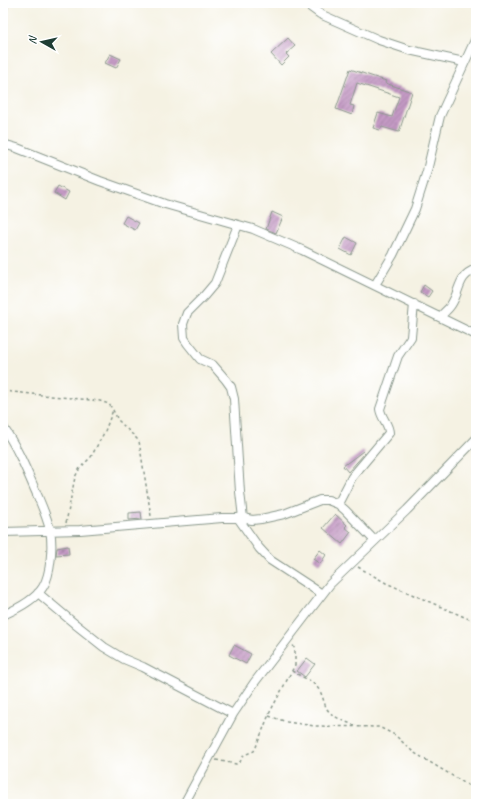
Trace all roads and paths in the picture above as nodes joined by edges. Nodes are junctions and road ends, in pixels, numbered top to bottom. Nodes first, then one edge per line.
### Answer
1 (11, 3) edge
2 (305, 3) edge
3 (3, 15) edge
4 (476, 38) edge
5 (473, 50) edge
6 (464, 62) junction
7 (3, 144) edge
8 (238, 225) junction
9 (476, 269) edge
10 (375, 285) junction
11 (414, 304) junction
12 (440, 317) junction
13 (476, 335) edge
14 (3, 391) edge
15 (113, 410) junction
16 (3, 427) edge
17 (476, 439) edge
18 (338, 504) junction
19 (240, 518) junction
20 (153, 524) junction
21 (50, 530) junction
22 (64, 530) junction
23 (3, 532) edge
24 (374, 540) junction
25 (351, 564) junction
26 (38, 593) junction
27 (322, 594) junction
28 (3, 614) edge
29 (476, 622) edge
30 (290, 635) junction
31 (292, 671) junction
32 (233, 714) junction
33 (269, 716) junction
34 (358, 727) junction
35 (208, 758) junction
36 (476, 790) edge
37 (184, 804) edge

1 - 3 path
2 - 6 street
4 - 5 street
5 - 6 street
6 - 10 street
7 - 8 street
8 - 10 street
8 - 19 street
9 - 12 street
10 - 11 street
11 - 12 street
11 - 18 street
12 - 13 street
14 - 15 path
15 - 20 path
15 - 22 path
16 - 21 street
17 - 24 street
18 - 19 street
18 - 24 street
19 - 20 street
19 - 27 street
20 - 22 street
21 - 22 street
21 - 23 street
21 - 26 street
24 - 25 street
25 - 27 street
25 - 29 path
26 - 28 street
26 - 32 street
27 - 30 street
30 - 31 path
30 - 32 street
31 - 33 path
31 - 34 path
32 - 35 street
33 - 34 path
33 - 35 path
34 - 36 path
35 - 37 street

